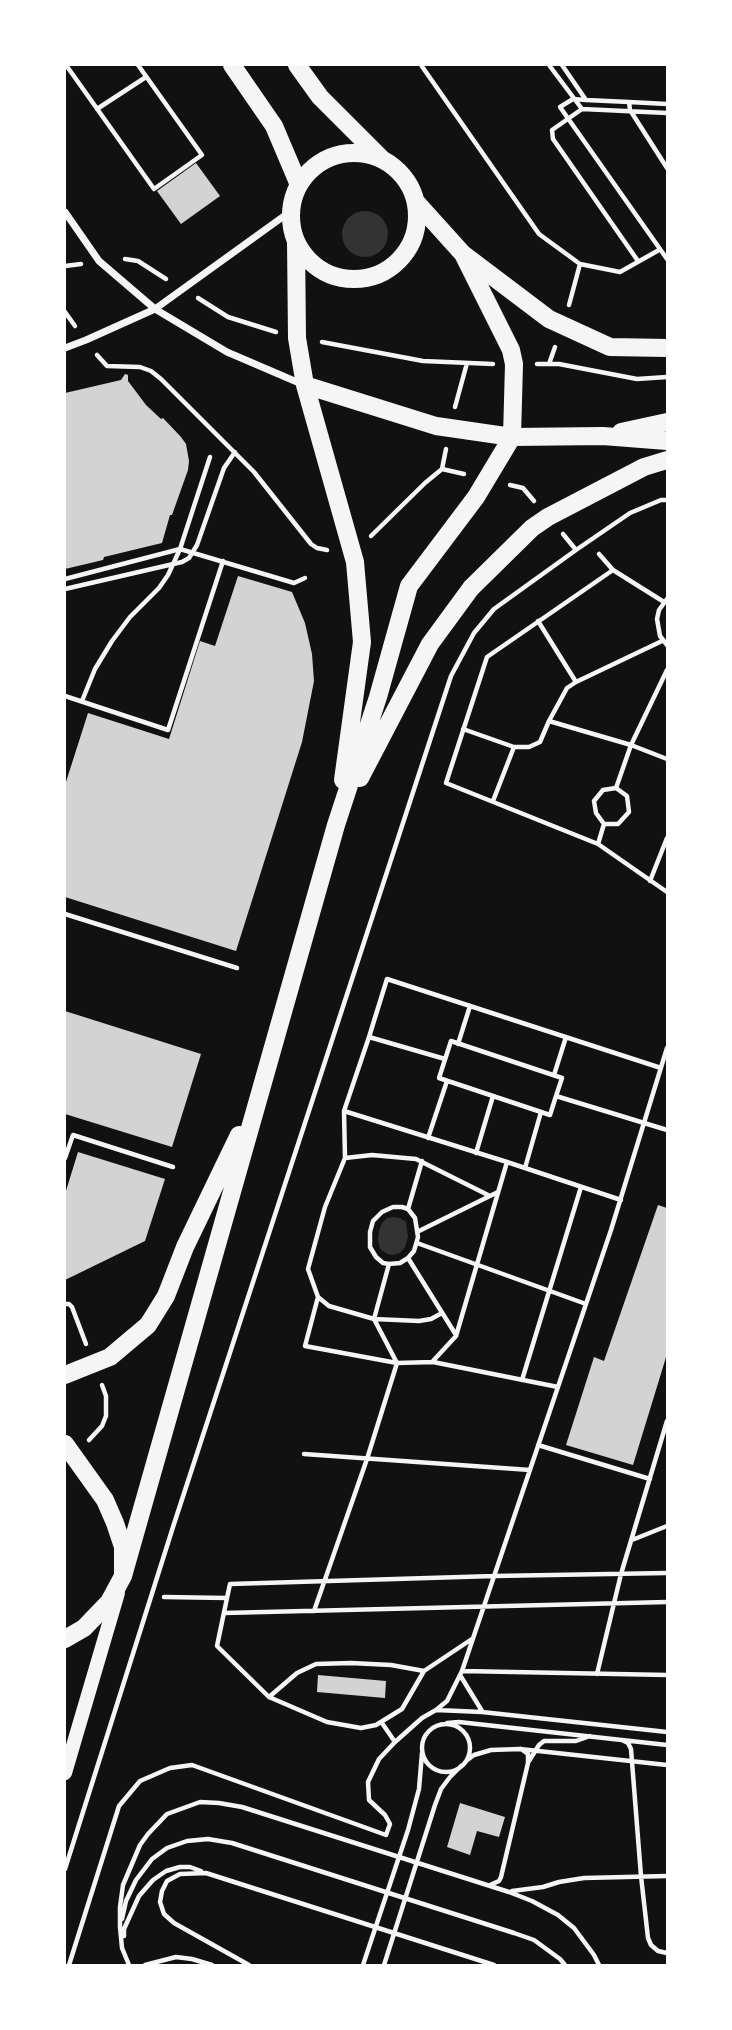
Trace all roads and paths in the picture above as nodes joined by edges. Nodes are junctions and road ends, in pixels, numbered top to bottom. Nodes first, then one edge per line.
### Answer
1 (66, 65) edge
2 (138, 65) edge
3 (232, 65) edge
4 (297, 65) edge
5 (421, 65) edge
6 (549, 65) edge
7 (562, 65) edge
8 (146, 77) junction
9 (573, 99) junction
10 (586, 100) junction
11 (629, 102) junction
12 (667, 104) edge
13 (97, 109) junction
14 (582, 109) junction
15 (630, 110) junction
16 (667, 113) edge
17 (567, 119) junction
18 (381, 158) junction
19 (667, 168) edge
20 (299, 185) junction
21 (417, 203) junction
22 (291, 211) junction
23 (65, 212) edge
24 (296, 241) junction
25 (659, 250) junction
26 (463, 254) junction
27 (667, 259) edge
28 (638, 261) junction
29 (580, 264) junction
30 (572, 298) dead end
31 (203, 302) dead end
32 (155, 309) junction
33 (65, 312) edge
34 (297, 338) junction
35 (86, 340) junction
36 (65, 348) edge
37 (667, 348) edge
38 (549, 365) dead end
39 (667, 377) edge
40 (460, 383) dead end
41 (305, 385) junction
42 (667, 422) edge
43 (603, 436) junction
44 (512, 437) junction
45 (667, 441) edge
46 (235, 452) junction
47 (210, 457) dead end
48 (667, 460) edge
49 (464, 474) dead end
50 (523, 488) dead end
51 (667, 500) edge
52 (536, 502) dead end
53 (562, 533) dead end
54 (351, 545) junction
55 (180, 549) junction
56 (576, 550) junction
57 (193, 553) junction
58 (599, 554) dead end
59 (223, 561) junction
60 (173, 564) junction
61 (613, 570) junction
62 (305, 578) dead end
63 (65, 579) edge
64 (65, 589) edge
65 (666, 601) edge
66 (538, 621) junction
67 (662, 641) junction
68 (667, 645) edge
69 (667, 670) edge
70 (576, 682) junction
71 (65, 696) edge
72 (82, 701) junction
73 (549, 721) junction
74 (463, 729) junction
75 (631, 745) junction
76 (514, 747) junction
77 (667, 759) edge
78 (616, 788) junction
79 (493, 801) junction
80 (604, 824) junction
81 (336, 825) junction
82 (667, 838) edge
83 (598, 844) junction
84 (650, 881) junction
85 (667, 892) edge
86 (65, 914) edge
87 (237, 968) dead end
88 (470, 1006) junction
89 (369, 1037) junction
90 (565, 1037) junction
91 (458, 1044) junction
92 (667, 1048) edge
93 (445, 1059) junction
94 (660, 1068) junction
95 (554, 1075) junction
96 (447, 1082) junction
97 (260, 1090) junction
98 (493, 1096) junction
99 (556, 1096) junction
100 (344, 1111) junction
101 (541, 1112) junction
102 (644, 1124) junction
103 (667, 1130) edge
104 (428, 1138) junction
105 (476, 1153) junction
106 (65, 1158) edge
107 (345, 1158) junction
108 (422, 1161) junction
109 (507, 1162) junction
110 (173, 1167) dead end
111 (525, 1168) junction
112 (580, 1187) junction
113 (499, 1191) junction
114 (490, 1196) junction
115 (621, 1200) junction
116 (408, 1209) junction
117 (419, 1231) junction
118 (417, 1243) junction
119 (408, 1258) junction
120 (389, 1264) junction
121 (478, 1264) junction
122 (549, 1291) junction
123 (318, 1297) junction
124 (586, 1304) junction
125 (442, 1313) junction
126 (374, 1320) junction
127 (456, 1336) junction
128 (433, 1362) junction
129 (397, 1363) junction
130 (65, 1375) edge
131 (522, 1380) junction
132 (558, 1387) junction
133 (667, 1421) edge
134 (65, 1444) edge
135 (538, 1446) junction
136 (304, 1454) dead end
137 (367, 1459) junction
138 (530, 1470) junction
139 (650, 1479) junction
140 (667, 1526) edge
141 (631, 1540) junction
142 (667, 1573) edge
143 (621, 1574) junction
144 (123, 1576) junction
145 (494, 1576) junction
146 (323, 1582) junction
147 (164, 1597) dead end
148 (227, 1598) junction
149 (667, 1602) edge
150 (614, 1603) junction
151 (484, 1606) junction
152 (314, 1611) junction
153 (225, 1613) junction
154 (65, 1639) edge
155 (473, 1639) junction
156 (424, 1671) junction
157 (461, 1673) junction
158 (597, 1674) junction
159 (667, 1675) edge
160 (269, 1697) junction
161 (436, 1710) junction
162 (482, 1712) junction
163 (382, 1723) junction
164 (447, 1723) junction
165 (667, 1732) edge
166 (590, 1736) junction
167 (622, 1740) junction
168 (395, 1742) junction
169 (667, 1745) edge
170 (520, 1749) junction
171 (536, 1750) junction
172 (422, 1753) junction
173 (466, 1761) junction
174 (632, 1761) junction
175 (528, 1763) junction
176 (647, 1763) junction
177 (667, 1765) edge
178 (461, 1766) junction
179 (65, 1773) edge
180 (633, 1775) junction
181 (399, 1858) junction
182 (418, 1863) junction
183 (65, 1869) edge
184 (206, 1873) junction
185 (641, 1875) junction
186 (667, 1876) edge
187 (487, 1885) junction
188 (509, 1892) junction
189 (376, 1927) junction
190 (120, 1928) junction
191 (395, 1933) junction
192 (122, 1948) junction
193 (667, 1953) edge
194 (69, 1965) edge
195 (129, 1965) edge
196 (151, 1965) edge
197 (212, 1965) edge
198 (250, 1965) edge
199 (363, 1965) edge
200 (384, 1965) edge
201 (494, 1965) edge
202 (565, 1965) edge
203 (599, 1965) edge

1 - 13 path
2 - 8 path
3 - 20 main road
4 - 18 main road
5 - 29 path
6 - 9 path
7 - 10 path
8 - 13 path
8 - 13 path
9 - 10 path
9 - 14 path
9 - 17 path
10 - 11 path
11 - 12 path
11 - 15 path
14 - 15 path
14 - 17 path
15 - 16 path
15 - 19 path
17 - 25 path
17 - 28 path
18 - 20 main road
18 - 21 main road
20 - 22 main road
21 - 24 main road
21 - 26 main road
22 - 24 main road
22 - 32 street
23 - 32 street
24 - 34 main road
25 - 27 path
25 - 28 path
26 - 37 main road
26 - 44 main road
28 - 29 path
29 - 30 path
31 - 34 path
32 - 35 street
32 - 41 street
33 - 35 path
34 - 40 path
34 - 41 main road
35 - 36 street
35 - 46 path
38 - 39 path
41 - 44 main road
41 - 54 main road
42 - 43 main road
43 - 44 main road
43 - 45 main road
44 - 81 main road
46 - 54 path
46 - 57 path
47 - 55 path
48 - 81 main road
49 - 54 path
50 - 52 path
51 - 56 path
53 - 56 path
54 - 81 main road
55 - 57 path
55 - 60 path
55 - 63 path
56 - 183 path
57 - 59 path
57 - 60 path
58 - 61 path
59 - 62 path
59 - 72 path
60 - 64 path
60 - 72 path
61 - 65 path
61 - 66 path
65 - 67 path
66 - 70 path
66 - 74 path
67 - 68 path
67 - 70 path
69 - 75 path
70 - 73 path
71 - 72 path
73 - 75 path
73 - 76 path
74 - 76 path
74 - 79 path
75 - 77 path
75 - 78 path
76 - 79 path
78 - 80 path
78 - 80 path
79 - 83 path
80 - 83 path
81 - 97 main road
82 - 84 path
83 - 84 path
84 - 85 path
86 - 87 path
88 - 89 path
88 - 90 path
88 - 91 path
89 - 93 path
89 - 100 path
90 - 94 path
90 - 95 path
91 - 93 path
91 - 95 path
92 - 94 path
93 - 96 path
94 - 102 path
95 - 99 path
96 - 98 path
96 - 104 path
97 - 130 main road
97 - 144 main road
98 - 101 path
98 - 105 path
99 - 101 path
99 - 102 path
100 - 104 path
100 - 107 path
101 - 111 path
102 - 103 path
102 - 115 path
104 - 105 path
105 - 109 path
106 - 110 path
107 - 108 path
107 - 123 path
108 - 114 path
108 - 116 path
109 - 111 path
109 - 113 path
111 - 112 path
112 - 115 path
112 - 122 path
113 - 114 path
113 - 121 path
114 - 117 path
115 - 124 path
116 - 117 path
116 - 120 path
117 - 118 path
118 - 119 path
118 - 121 path
119 - 120 path
119 - 125 path
120 - 126 path
121 - 122 path
121 - 127 path
122 - 124 path
122 - 131 path
123 - 126 path
123 - 129 path
124 - 132 path
125 - 126 path
125 - 127 path
126 - 129 path
127 - 128 path
128 - 129 path
128 - 131 path
129 - 137 path
131 - 132 path
132 - 135 path
133 - 139 path
134 - 144 main road
135 - 138 path
135 - 139 path
136 - 137 path
137 - 138 path
137 - 146 path
138 - 145 path
139 - 141 path
140 - 141 path
141 - 143 path
142 - 143 path
143 - 145 path
143 - 150 path
144 - 154 main road
144 - 179 main road
145 - 146 path
145 - 151 path
146 - 148 path
146 - 152 path
147 - 148 path
148 - 153 path
149 - 150 path
150 - 151 path
150 - 158 path
151 - 152 path
151 - 155 path
152 - 153 path
153 - 160 path
155 - 156 path
155 - 157 path
156 - 160 path
156 - 163 path
157 - 158 path
157 - 161 path
157 - 162 path
158 - 159 path
160 - 163 path
161 - 162 path
161 - 168 path
162 - 165 path
163 - 168 path
164 - 166 path
164 - 172 path
164 - 173 path
166 - 167 path
166 - 171 path
167 - 169 path
167 - 174 path
168 - 194 path
170 - 171 path
170 - 173 path
170 - 175 path
171 - 174 path
171 - 175 path
172 - 178 path
172 - 181 path
173 - 178 path
174 - 176 path
174 - 180 path
175 - 187 path
176 - 177 path
176 - 180 path
178 - 182 path
180 - 185 path
181 - 182 path
181 - 189 path
181 - 190 path
182 - 187 path
182 - 191 path
184 - 189 path
184 - 192 path
184 - 198 path
185 - 186 path
185 - 188 path
185 - 193 path
187 - 188 path
188 - 203 path
189 - 191 path
189 - 199 path
190 - 192 path
190 - 202 path
191 - 200 path
191 - 201 path
192 - 195 path
196 - 197 path

